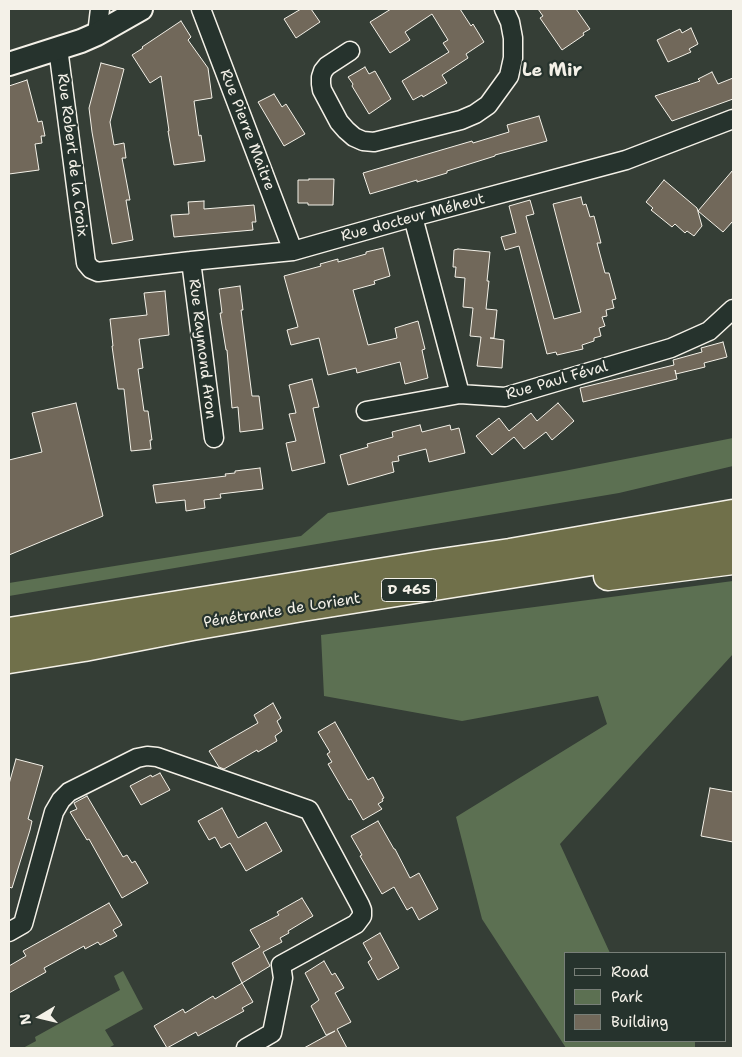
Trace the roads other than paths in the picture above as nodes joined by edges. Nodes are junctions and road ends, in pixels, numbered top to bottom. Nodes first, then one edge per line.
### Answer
1 (100, 9) edge
2 (141, 9) edge
3 (201, 9) edge
4 (504, 9) edge
5 (97, 34) junction
6 (58, 48) junction
7 (350, 52) dead end
8 (9, 64) edge
9 (733, 119) edge
10 (413, 217) junction
11 (293, 251) junction
12 (191, 260) junction
13 (86, 263) joint
14 (733, 309) edge
15 (460, 394) junction
16 (366, 411) dead end
17 (214, 438) dead end
18 (733, 496) edge
19 (733, 514) edge
20 (733, 534) edge
21 (733, 560) edge
22 (434, 564) junction
23 (9, 632) edge
24 (84, 647) junction
25 (9, 658) edge
26 (9, 932) edge
27 (246, 1048) edge

1 - 5 street
2 - 5 street
3 - 11 street, Rue Pierre Maitre
4 - 7 street
5 - 6 street
6 - 8 street
6 - 13 street, Rue Robert de la Croix
9 - 10 street, Rue docteur Méheut
10 - 11 street, Rue docteur Méheut
10 - 15 street
11 - 12 street, Rue docteur Méheut
12 - 13 street, Rue docteur Méheut
12 - 17 street, Rue Raymond Aron
14 - 15 street, Rue Paul Féval
15 - 16 street, Rue Paul Féval
18 - 22 highway
19 - 22 highway, Pénétrante de Lorient / D 465
20 - 24 highway, Pénétrante de Lorient / D 465
21 - 24 highway
22 - 23 highway, Pénétrante de Lorient / D 465
24 - 25 highway, Pénétrante de Lorient / D 465
26 - 27 street

